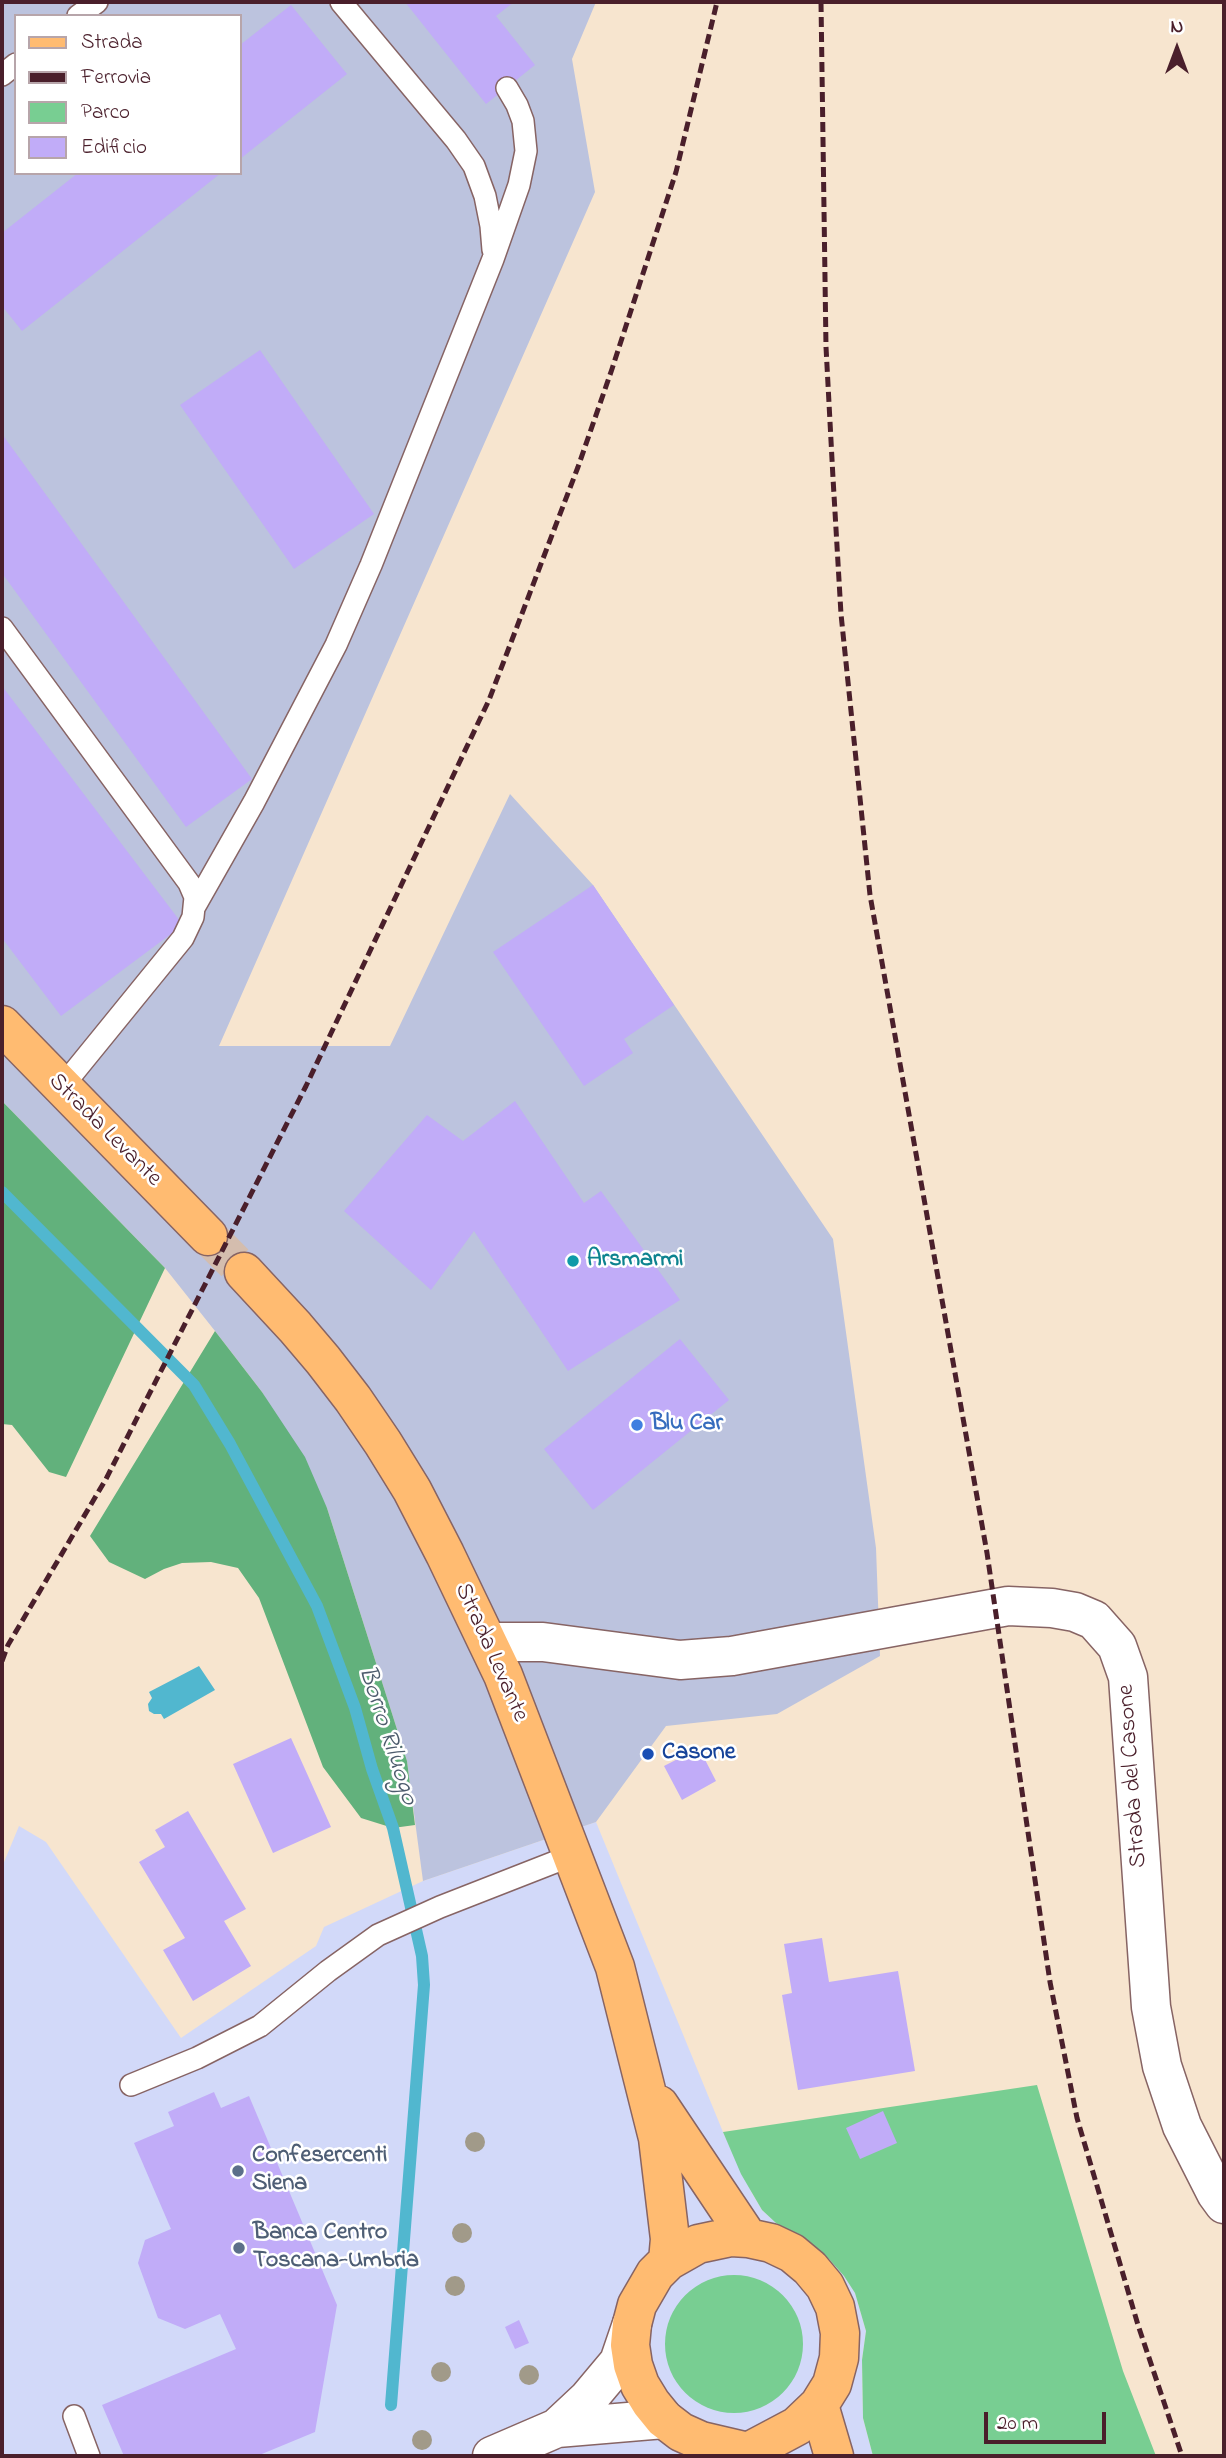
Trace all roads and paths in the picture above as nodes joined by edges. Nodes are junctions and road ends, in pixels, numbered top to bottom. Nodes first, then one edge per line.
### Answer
1 (96, 2) edge
2 (341, 2) edge
3 (81, 14) edge
4 (507, 88) dead end
5 (493, 259) junction
6 (2, 628) edge
7 (194, 906) junction
8 (2, 1025) edge
9 (61, 1088) junction
10 (208, 1236) tunnel mouth
11 (244, 1272) tunnel mouth
12 (489, 1642) junction
13 (573, 1855) junction
14 (644, 2083) junction
15 (131, 2085) dead end
16 (1224, 2204) edge
17 (748, 2238) junction
18 (668, 2261) junction
19 (632, 2324) junction
20 (819, 2405) junction
21 (74, 2416) dead end
22 (664, 2419) junction
23 (557, 2428) junction
24 (751, 2454) edge
25 (89, 2456) edge
26 (492, 2456) edge
27 (834, 2456) edge

1 - 3 lane
2 - 5 lane
4 - 5 lane
5 - 7 lane
6 - 7 lane
7 - 9 lane
8 - 9 main road, Strada Levante
9 - 10 main road, Strada Levante
11 - 12 main road, Strada Levante
12 - 13 main road, Strada Levante
12 - 16 street, Strada del Casone
13 - 14 main road, Strada Levante
13 - 15 lane
14 - 17 main road, Strada Levante
14 - 18 main road, Strada Levante
17 - 18 main road
17 - 20 main road
18 - 19 main road
19 - 22 main road
19 - 23 street
20 - 24 main road
20 - 27 main road
21 - 25 lane
22 - 23 street
22 - 24 main road
23 - 26 street

